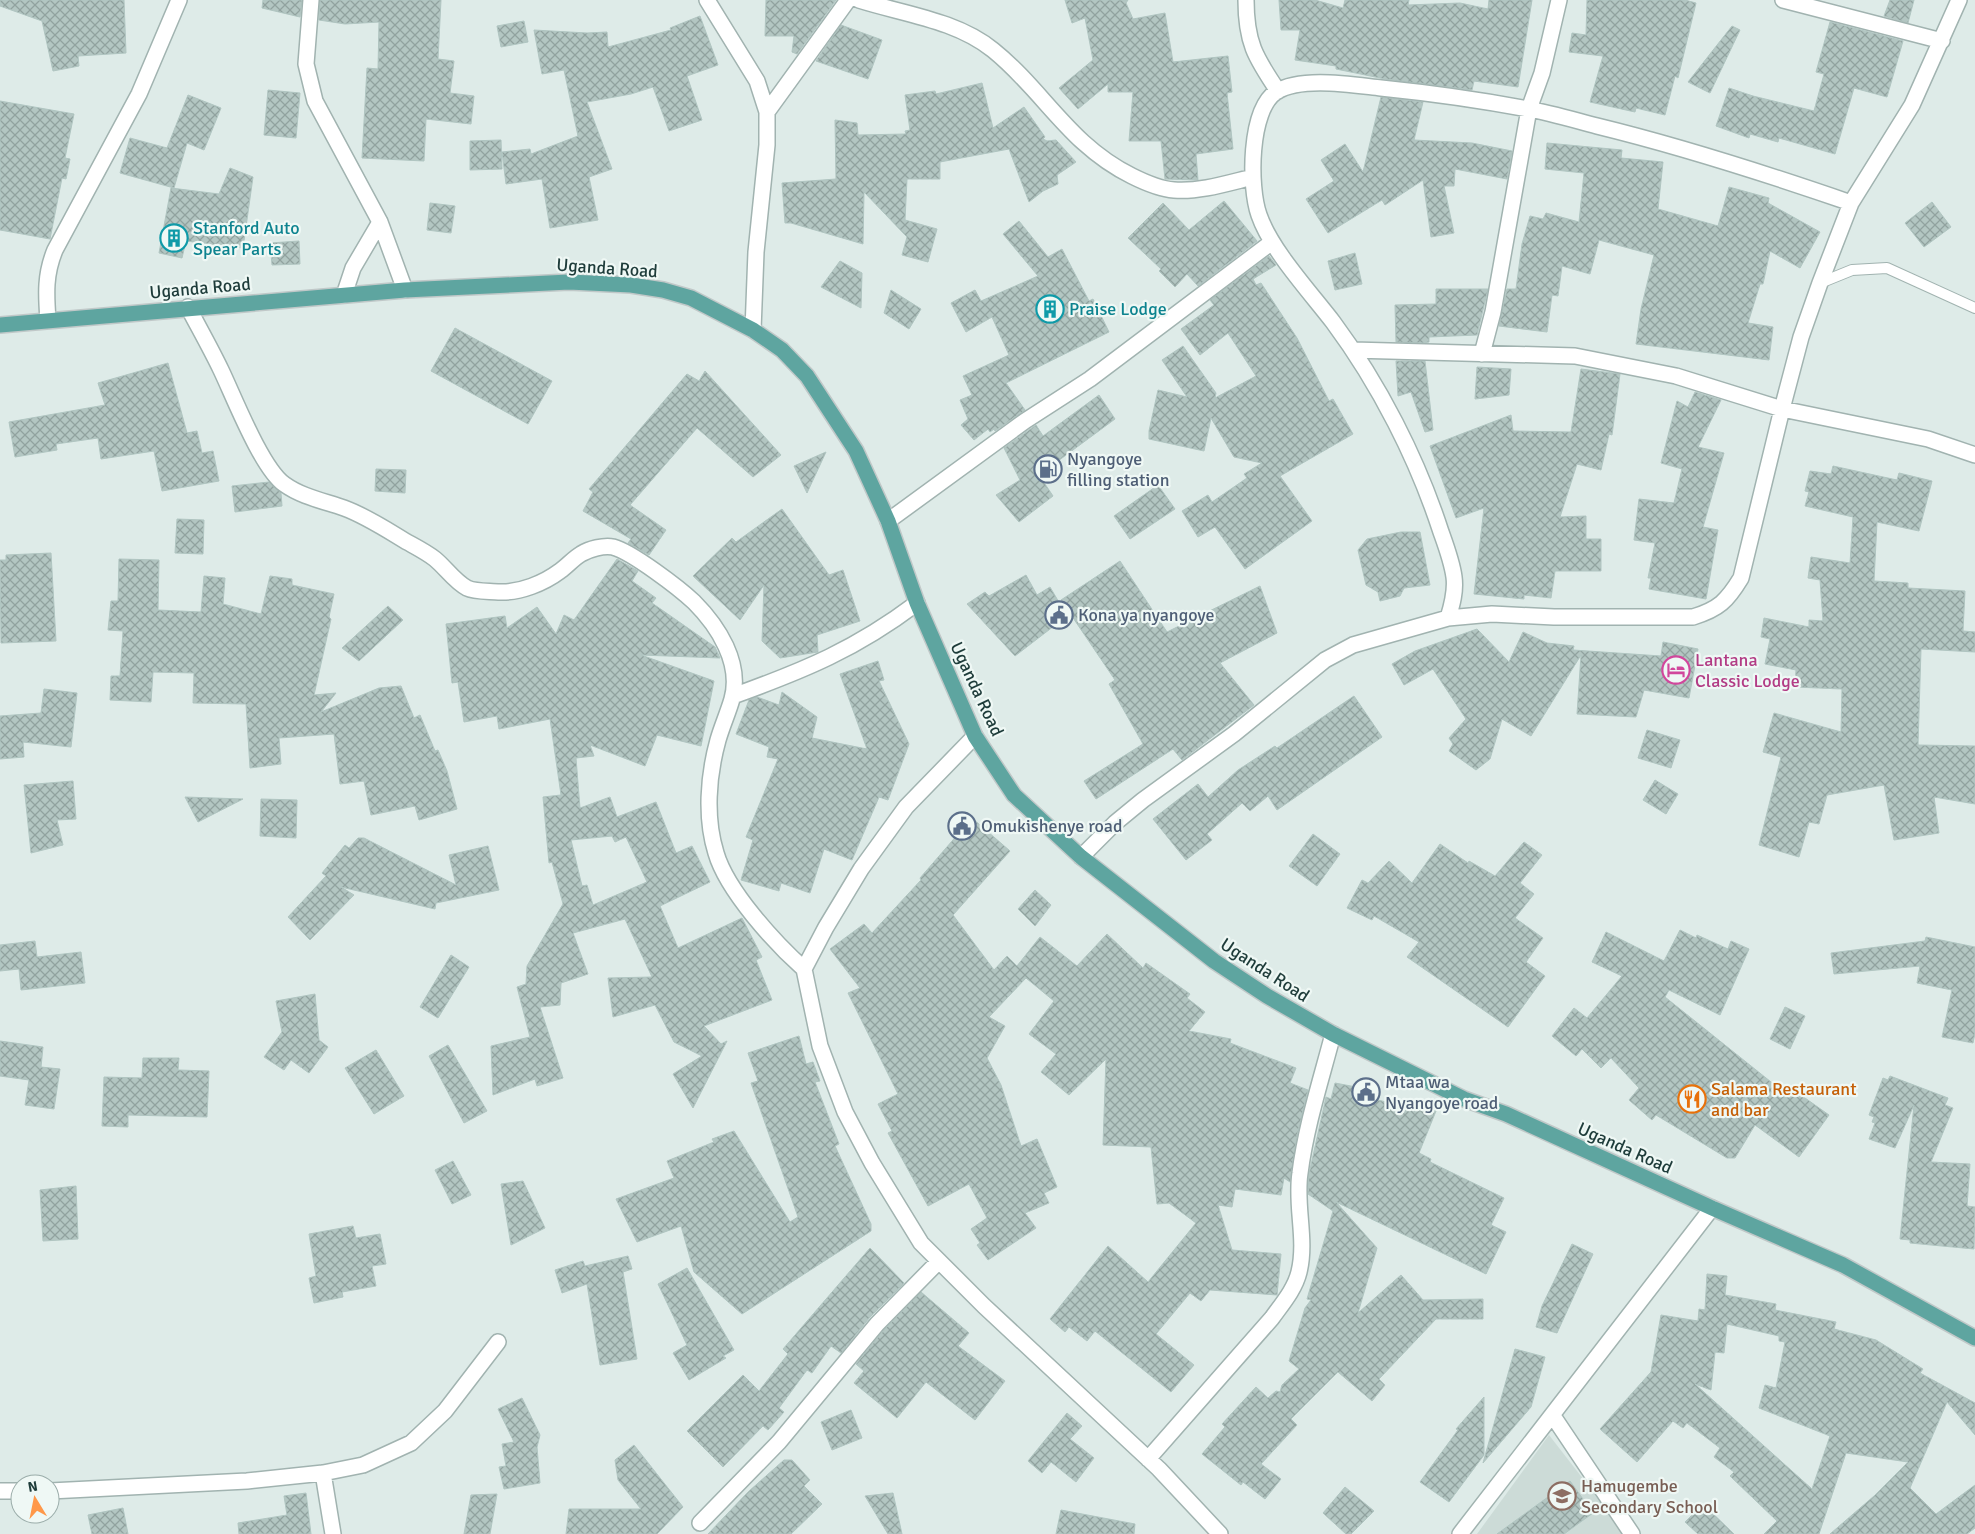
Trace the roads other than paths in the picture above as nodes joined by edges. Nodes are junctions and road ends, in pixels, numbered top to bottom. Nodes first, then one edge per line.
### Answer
1 (179, 0) edge
2 (311, 0) edge
3 (707, 0) edge
4 (848, 0) edge
5 (859, 0) edge
6 (1246, 0) edge
7 (1559, 0) edge
8 (1783, 0) edge
9 (1959, 0) edge
10 (1942, 41) junction
11 (1278, 91) junction
12 (1529, 109) junction
13 (767, 112) junction
14 (1253, 177) junction
15 (1852, 203) junction
16 (380, 222) junction
17 (1272, 242) junction
18 (1820, 283) junction
19 (404, 290) junction
20 (344, 295) junction
21 (188, 307) junction
22 (1975, 308) edge
23 (48, 320) junction
24 (0, 325) edge
25 (753, 330) junction
26 (1353, 350) junction
27 (1482, 354) junction
28 (1782, 409) junction
29 (1975, 455) edge
30 (888, 521) junction
31 (918, 603) junction
32 (1448, 618) junction
33 (733, 696) junction
34 (975, 736) junction
35 (1081, 857) junction
36 (804, 969) junction
37 (1333, 1034) junction
38 (1712, 1208) junction
39 (939, 1261) junction
40 (1975, 1338) edge
41 (498, 1342) dead end
42 (1553, 1416) junction
43 (1148, 1459) junction
44 (322, 1473) junction
45 (60, 1490) edge
46 (700, 1523) dead end
47 (333, 1534) edge
48 (1220, 1534) edge
49 (1460, 1534) edge
50 (1632, 1534) edge

1 - 23 street
2 - 16 street
3 - 13 street
4 - 13 street
5 - 14 street
6 - 11 street
7 - 12 street
8 - 10 street
9 - 10 street
10 - 15 street
11 - 12 street
11 - 14 street
12 - 15 street
12 - 27 street
13 - 25 street
14 - 17 street
15 - 18 street
16 - 19 street
16 - 20 street
17 - 26 street
17 - 30 street
18 - 22 lane
18 - 28 street
19 - 20 main road, Uganda Road
19 - 25 main road, Uganda Road
20 - 21 main road, Uganda Road
21 - 23 main road, Uganda Road
21 - 33 street
23 - 24 main road, Uganda Road
25 - 30 main road, Uganda Road
26 - 27 street
26 - 32 street
27 - 28 street
28 - 29 street
28 - 32 street
30 - 31 main road, Uganda Road
31 - 33 street
31 - 34 main road, Uganda Road
32 - 35 street
33 - 36 street
34 - 35 main road, Uganda Road
34 - 36 street
35 - 37 main road, Uganda Road
36 - 39 street
37 - 38 main road, Uganda Road
37 - 43 street
38 - 40 main road, Uganda Road
38 - 42 street
39 - 43 street
39 - 46 street
41 - 44 street
42 - 49 street
42 - 50 street
43 - 48 street
44 - 45 street
44 - 47 street

